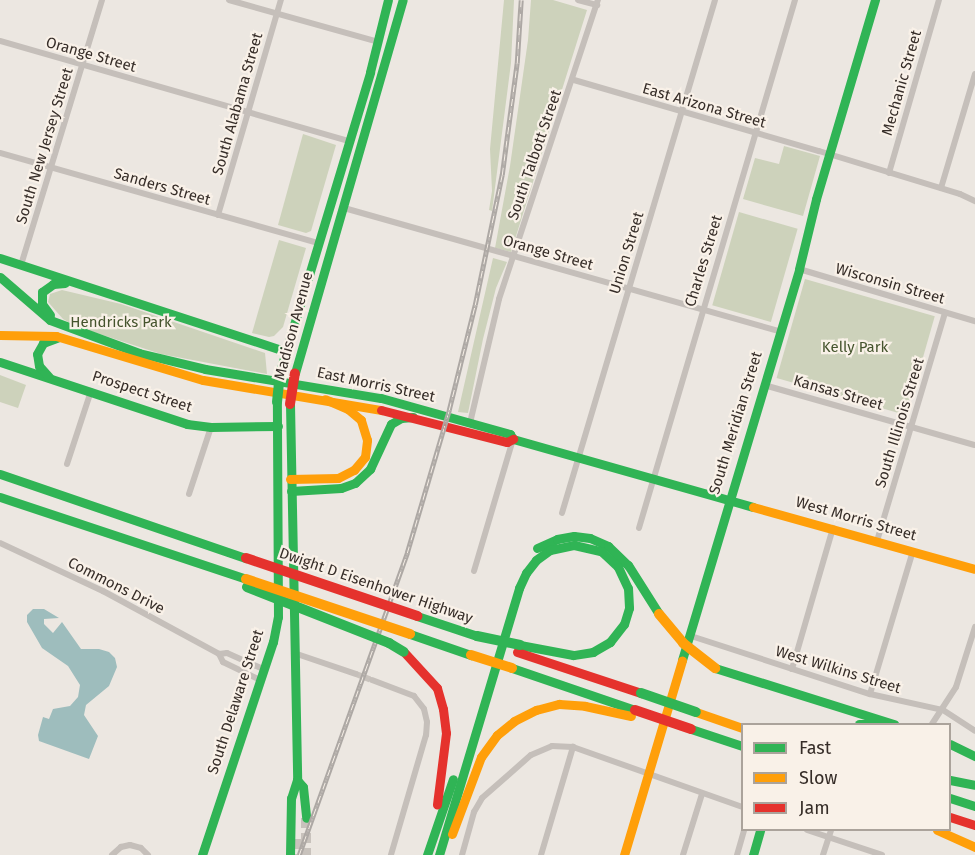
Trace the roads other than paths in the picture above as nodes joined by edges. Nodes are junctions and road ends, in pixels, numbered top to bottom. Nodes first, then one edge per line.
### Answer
1 (102, 0) edge
2 (230, 0) edge
3 (281, 0) edge
4 (388, 0) edge
5 (403, 0) edge
6 (578, 0) edge
7 (715, 0) edge
8 (795, 0) edge
9 (875, 0) edge
10 (939, 0) edge
11 (598, 3) edge
12 (277, 14) junction
13 (0, 41) edge
14 (378, 42) junction
15 (83, 65) junction
16 (975, 74) edge
17 (574, 80) junction
18 (248, 112) junction
19 (682, 112) junction
20 (755, 132) junction
21 (349, 141) junction
22 (0, 153) edge
23 (829, 154) junction
24 (52, 168) junction
25 (889, 173) junction
26 (941, 188) junction
27 (975, 201) edge
28 (344, 208) junction
29 (218, 215) junction
30 (318, 243) junction
31 (513, 256) junction
32 (0, 258) edge
33 (21, 265) junction
34 (799, 269) junction
35 (0, 277) edge
36 (70, 282) junction
37 (629, 289) junction
38 (702, 309) junction
39 (945, 313) junction
40 (975, 321) edge
41 (75, 331) junction
42 (780, 331) junction
43 (0, 335) edge
44 (63, 338) junction
45 (285, 351) junction
46 (0, 362) edge
47 (49, 377) junction
48 (764, 385) junction
49 (91, 391) junction
50 (325, 399) junction
51 (413, 417) junction
52 (470, 423) junction
53 (278, 426) junction
54 (212, 427) junction
55 (911, 427) junction
56 (513, 439) junction
57 (975, 445) edge
58 (579, 458) junction
59 (67, 464) dead end
60 (0, 474) edge
61 (653, 478) junction
62 (290, 485) junction
63 (189, 494) dead end
64 (0, 497) edge
65 (728, 500) junction
66 (562, 513) dead end
67 (639, 528) dead end
68 (833, 528) junction
69 (877, 541) junction
70 (0, 543) edge
71 (913, 551) junction
72 (280, 556) joint
73 (975, 569) edge
74 (474, 571) dead end
75 (246, 583) junction
76 (975, 627) edge
77 (691, 636) junction
78 (518, 648) junction
79 (293, 653) junction
80 (219, 654) junction
81 (792, 669) junction
82 (356, 674) tunnel mouth
83 (261, 675) junction
84 (372, 680) tunnel mouth
85 (870, 694) junction
86 (943, 710) junction
87 (633, 713) junction
88 (890, 723) edge
89 (933, 723) edge
90 (741, 728) edge
91 (975, 730) edge
92 (951, 744) edge
93 (573, 747) junction
94 (741, 748) edge
95 (975, 756) edge
96 (648, 775) junction
97 (297, 780) junction
98 (951, 780) edge
99 (975, 785) edge
100 (294, 791) junction
101 (702, 794) junction
102 (951, 798) edge
103 (975, 806) edge
104 (741, 807) edge
105 (951, 817) edge
106 (306, 818) tunnel mouth
107 (975, 825) edge
108 (744, 831) edge
109 (760, 831) edge
110 (810, 831) edge
111 (831, 831) edge
112 (939, 831) edge
113 (828, 837) junction
114 (298, 839) tunnel mouth
115 (975, 847) edge
116 (112, 855) edge
117 (148, 855) edge
118 (202, 855) edge
119 (290, 855) edge
120 (391, 855) edge
121 (426, 855) edge
122 (438, 855) edge
123 (444, 855) edge
124 (462, 855) edge
125 (541, 855) edge
126 (624, 855) edge
127 (683, 855) edge
128 (736, 855) edge
129 (753, 855) edge
130 (823, 855) edge
131 (882, 855) edge

1 - 15 street, South New Jersey Street
2 - 12 street
3 - 12 street, South Alabama Street
4 - 14 main road, Madison Avenue
5 - 28 main road, Madison Avenue
6 - 11 street
7 - 19 street, Union Street
8 - 20 street, Charles Street
9 - 23 main road, South Meridian Street
10 - 25 street, Mechanic Street
11 - 17 street, South Talbott Street
12 - 14 street
12 - 18 street, South Alabama Street
13 - 15 street, Orange Street
14 - 21 main road, Madison Avenue
15 - 18 street, Orange Street
15 - 24 street, South New Jersey Street
16 - 26 street
17 - 19 street, East Arizona Street
17 - 31 street, South Talbott Street
18 - 21 street, Orange Street
18 - 29 street, South Alabama Street
19 - 20 street, East Arizona Street
19 - 37 street, Union Street
20 - 23 street, East Arizona Street
20 - 38 street, Charles Street
21 - 30 main road, Madison Avenue
22 - 24 street, Sanders Street
23 - 25 street, East Arizona Street
23 - 34 main road, South Meridian Street
24 - 29 street, Sanders Street
24 - 33 street, South New Jersey Street
25 - 26 street, East Arizona Street
26 - 27 street, East Arizona Street
28 - 31 street, Orange Street
28 - 62 main road, Madison Avenue, bridge
29 - 30 street, Sanders Street
30 - 45 main road, Madison Avenue
31 - 37 street, Orange Street
31 - 52 street, South Talbott Street
32 - 33 main road
33 - 36 main road
34 - 39 street, Wisconsin Street
34 - 42 main road, South Meridian Street
35 - 41 main road, East Morris Street
36 - 41 main road
36 - 45 main road
37 - 38 street, Orange Street
37 - 58 street, Union Street
38 - 42 street, Orange Street
38 - 61 street, Charles Street
39 - 40 street, Wisconsin Street
39 - 55 street, South Illinois Street
41 - 52 main road, East Morris Street
42 - 48 main road, South Meridian Street
43 - 44 main road, East Morris Street
44 - 47 main road
44 - 50 main road, East Morris Street
45 - 53 main road, Madison Avenue, bridge
46 - 47 main road, Prospect Street
47 - 49 main road, Prospect Street
48 - 55 street, Kansas Street
48 - 65 main road, South Meridian Street
49 - 54 main road, Prospect Street
49 - 59 street
50 - 51 main road, East Morris Street
50 - 62 main road
51 - 56 main road, East Morris Street
51 - 62 main road
52 - 56 main road, East Morris Street
53 - 54 main road, Prospect Street
53 - 72 main road, Madison Avenue
54 - 63 street
55 - 57 street, Kansas Street
55 - 69 street, South Illinois Street
56 - 58 main road, East Morris Street
56 - 74 street
58 - 61 main road, East Morris Street
58 - 66 street, Union Street
60 - 78 main road, Dwight D Eisenhower Highway, bridge
61 - 65 main road, East Morris Street
61 - 67 street, Charles Street
62 - 79 main road, Madison Avenue
64 - 75 main road
65 - 68 main road, West Morris Street
65 - 77 main road, South Meridian Street
68 - 69 main road, West Morris Street
68 - 81 street
69 - 71 main road, West Morris Street
70 - 80 street, Commons Drive
71 - 73 main road, West Morris Street
71 - 85 street
72 - 83 main road, South Delaware Street
75 - 87 main road, bridge
75 - 121 main road, bridge
76 - 86 street
77 - 81 street, West Wilkins Street
77 - 96 main road, South Meridian Street
78 - 90 main road, bridge
78 - 122 main road
79 - 82 street
79 - 97 main road, Madison Avenue
80 - 83 street
80 - 83 street
81 - 85 street, West Wilkins Street
83 - 118 main road, South Delaware Street
84 - 120 street
85 - 86 street, West Wilkins Street
86 - 89 street
86 - 91 street, West Wilkins Street
87 - 94 main road, bridge
87 - 123 main road
88 - 121 main road, bridge
92 - 95 main road
93 - 96 street
93 - 124 street
93 - 125 street
96 - 101 street
96 - 126 main road, South Meridian Street
97 - 100 main road, Madison Avenue
97 - 106 main road, Madison Avenue
98 - 99 main road
100 - 114 main road, Madison Avenue
100 - 119 main road, Madison Avenue
101 - 104 street
101 - 127 street
102 - 103 main road
105 - 107 main road
108 - 128 street
109 - 129 main road
110 - 113 street
111 - 113 street
112 - 115 main road
113 - 130 street
113 - 131 street
116 - 117 street

